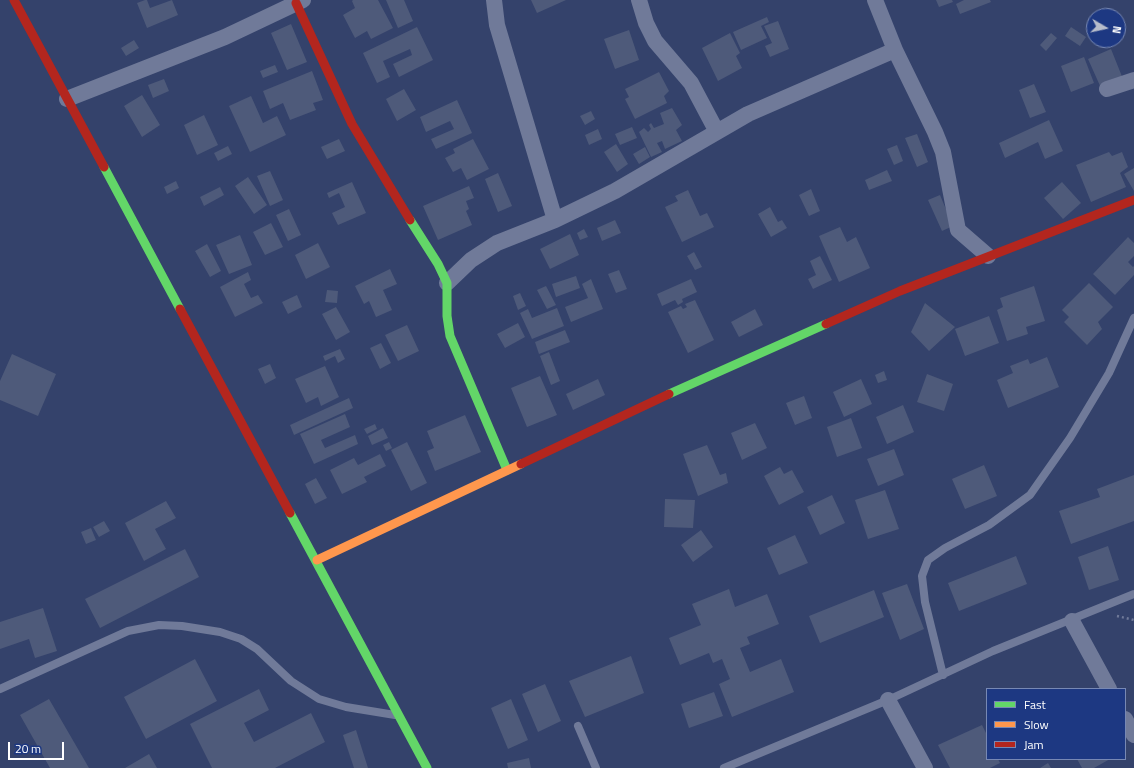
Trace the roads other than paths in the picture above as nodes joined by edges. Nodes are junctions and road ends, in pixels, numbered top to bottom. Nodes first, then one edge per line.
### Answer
1 (14, 0) edge
2 (639, 0) edge
3 (875, 0) edge
4 (299, 2) edge
5 (491, 2) edge
6 (895, 50) junction
7 (1134, 80) edge
8 (1107, 88) dead end
9 (67, 99) junction
10 (717, 132) junction
11 (1134, 200) edge
12 (555, 220) junction
13 (988, 256) junction
14 (447, 283) junction
15 (1134, 318) edge
16 (506, 470) junction
17 (317, 560) junction
18 (1134, 594) edge
19 (1072, 621) junction
20 (943, 675) junction
21 (1108, 688) edge
22 (0, 689) edge
23 (888, 700) junction
24 (399, 715) junction
25 (1126, 721) edge
26 (578, 726) dead end
27 (1134, 735) edge
28 (427, 768) edge
29 (596, 768) edge
30 (724, 768) edge
31 (925, 768) edge

1 - 9 street
2 - 10 street
3 - 6 street
4 - 9 street
4 - 14 street
5 - 12 street
6 - 10 street
6 - 13 street
7 - 8 street
9 - 17 street
10 - 12 street
11 - 13 street
12 - 14 street
13 - 16 street
14 - 16 street
15 - 20 lane
16 - 17 street
17 - 24 street
18 - 19 lane
19 - 20 lane
19 - 21 street
20 - 23 lane
22 - 24 lane
23 - 30 lane
23 - 31 street
24 - 28 street
25 - 27 street
26 - 29 lane

